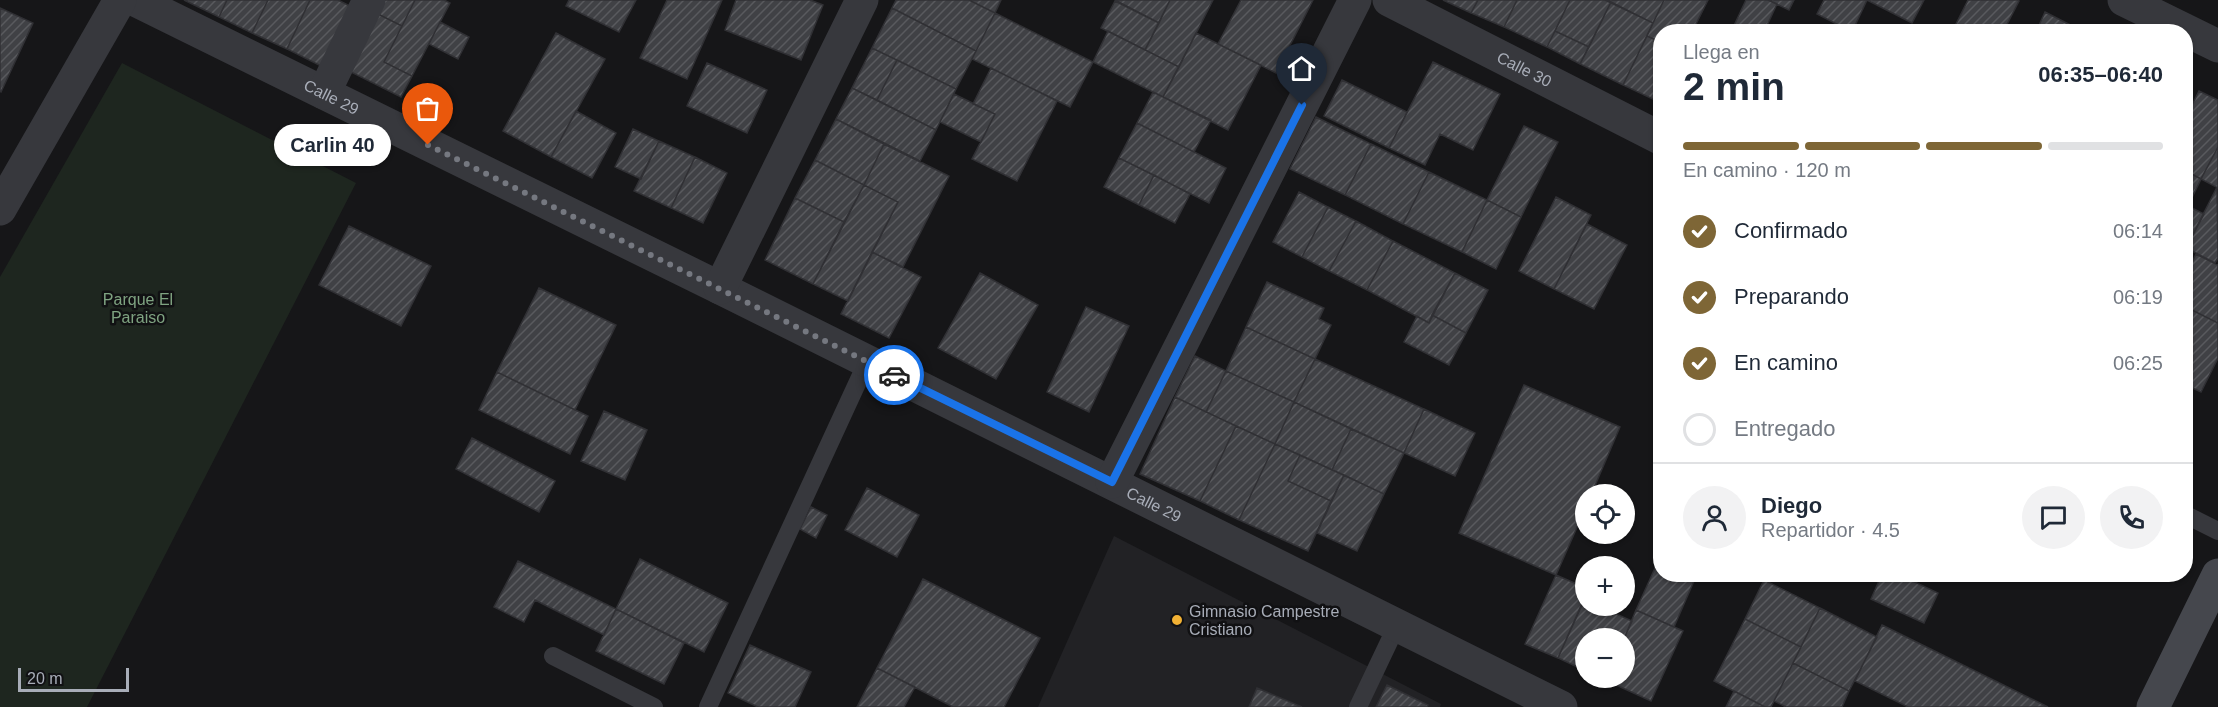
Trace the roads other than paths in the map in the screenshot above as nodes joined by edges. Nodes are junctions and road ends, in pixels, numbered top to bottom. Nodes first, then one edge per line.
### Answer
1 (369, 0) edge
2 (862, 0) edge
3 (1355, 0) edge
4 (1389, 0) edge
5 (2124, 0) edge
6 (138, 1) edge
7 (2173, 24) edge
8 (2193, 34) edge
9 (2218, 46) edge
10 (324, 93) junction
11 (1653, 134) edge
12 (0, 209) edge
13 (720, 288) junction
14 (867, 362) junction
15 (1112, 482) junction
16 (2193, 518) edge
17 (2218, 531) edge
18 (2218, 575) edge
19 (1397, 625) junction
20 (553, 656) dead end
21 (654, 707) edge
22 (708, 707) edge
23 (1358, 707) edge
24 (1561, 707) edge
25 (2153, 707) edge

1 - 10 street
2 - 13 street
3 - 15 street
4 - 11 street, Calle 30
5 - 7 street
6 - 10 street, Calle 29
6 - 12 street
8 - 9 street
10 - 13 street, Calle 29
13 - 14 street, Calle 29
14 - 15 street, Calle 29
14 - 22 lane
15 - 19 street, Calle 29
16 - 17 lane
18 - 25 street
19 - 23 lane
19 - 24 street, Calle 29
20 - 21 lane

